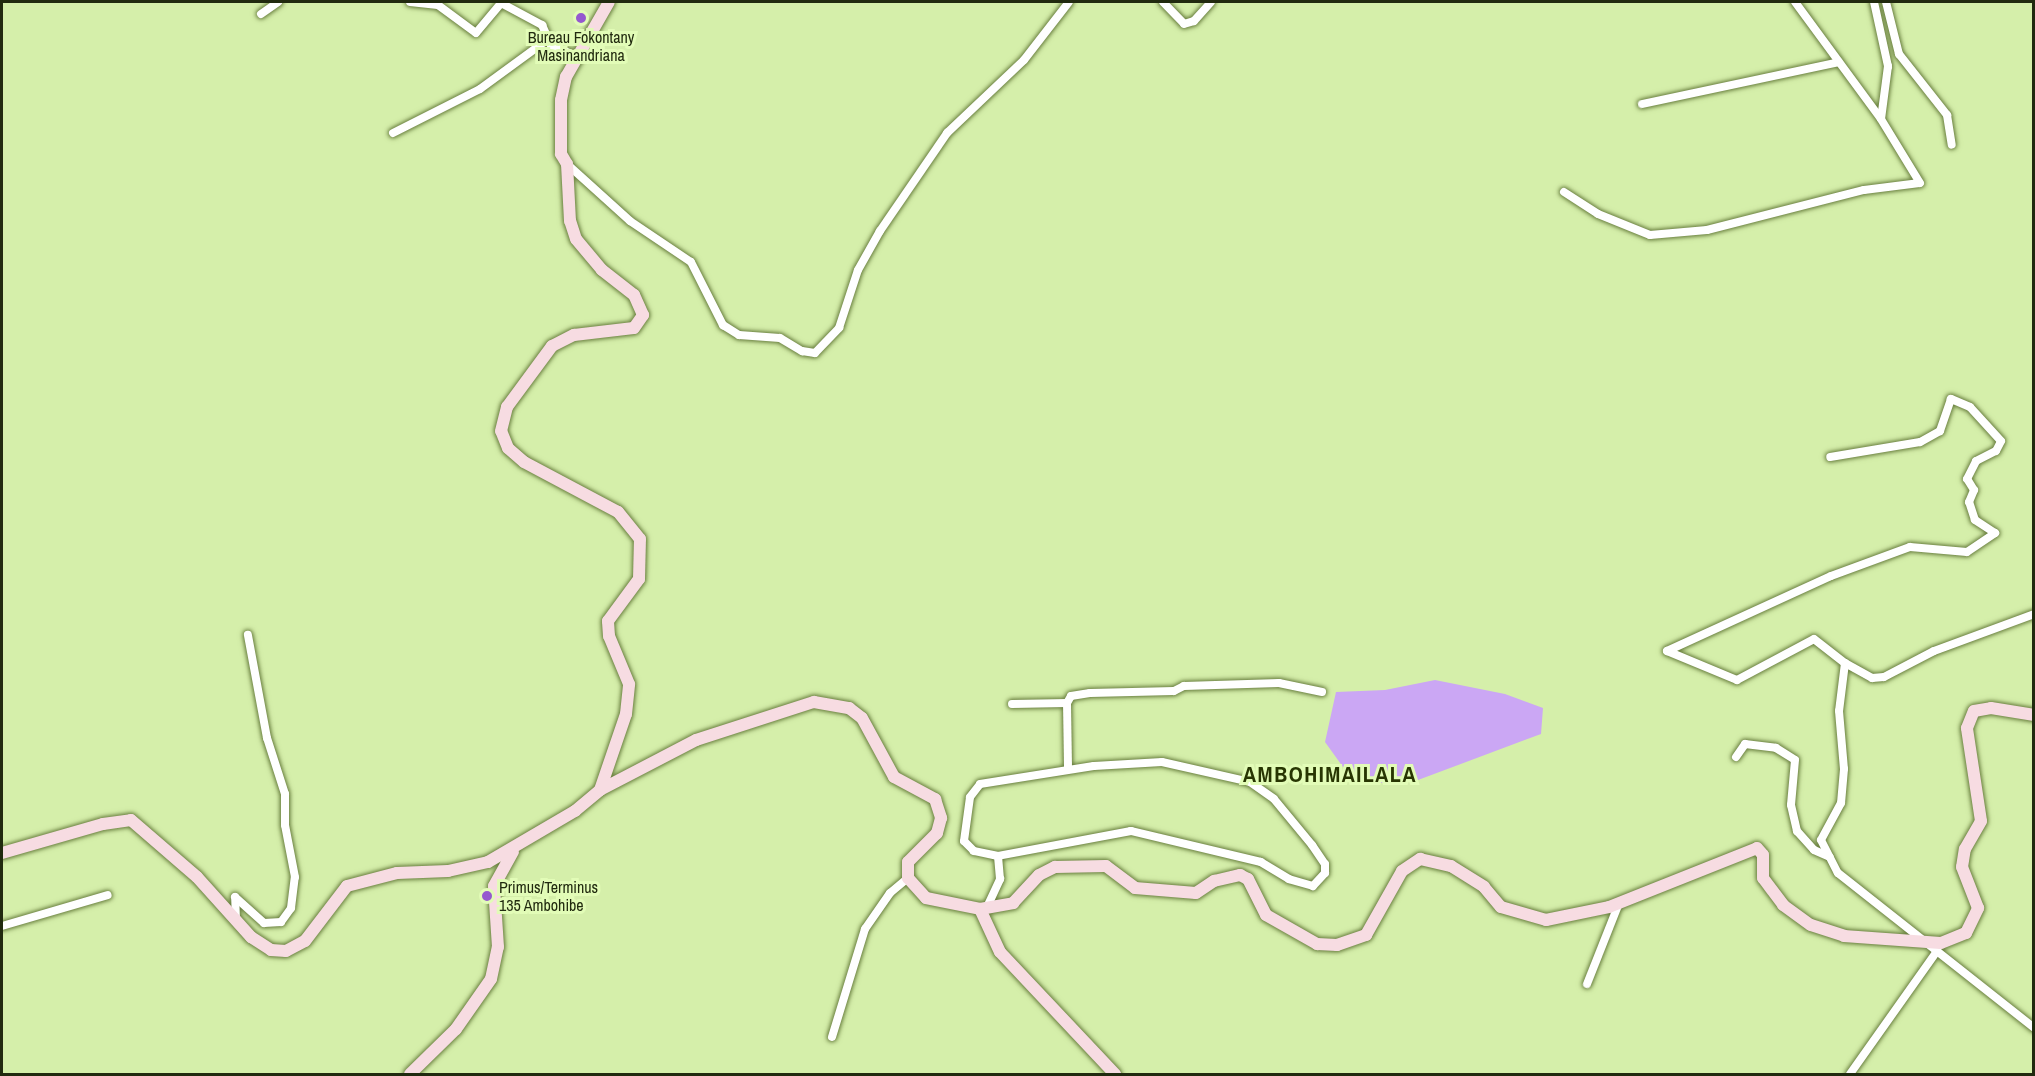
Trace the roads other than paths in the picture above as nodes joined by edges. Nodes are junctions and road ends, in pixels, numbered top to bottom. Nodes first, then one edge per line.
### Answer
1 (278, 2) edge
2 (410, 2) edge
3 (501, 2) edge
4 (609, 2) edge
5 (1069, 2) edge
6 (1163, 2) edge
7 (1211, 2) edge
8 (1795, 2) edge
9 (1874, 2) edge
10 (1886, 2) edge
11 (261, 14) dead end
12 (547, 40) junction
13 (576, 56) junction
14 (1839, 62) junction
15 (1642, 104) dead end
16 (1881, 119) junction
17 (393, 133) dead end
18 (1952, 145) dead end
19 (567, 164) junction
20 (1564, 192) dead end
21 (1830, 458) dead end
22 (2034, 614) edge
23 (248, 635) dead end
24 (1845, 663) junction
25 (1322, 692) dead end
26 (1067, 703) junction
27 (1012, 704) dead end
28 (2034, 715) edge
29 (1736, 757) dead end
30 (1068, 769) junction
31 (600, 790) junction
32 (518, 846) junction
33 (2, 853) edge
34 (998, 856) junction
35 (1830, 857) junction
36 (908, 878) junction
37 (108, 896) dead end
38 (1619, 903) junction
39 (984, 907) junction
40 (237, 924) junction
41 (2, 926) edge
42 (1926, 942) junction
43 (1937, 951) junction
44 (1587, 984) dead end
45 (2034, 1028) edge
46 (832, 1037) dead end
47 (410, 1074) edge
48 (1115, 1074) edge
49 (1851, 1074) edge

1 - 11 street
2 - 3 street
3 - 12 street
4 - 13 street
5 - 19 street
6 - 7 street
8 - 14 street
9 - 16 street
10 - 18 street
12 - 13 street
12 - 17 street
13 - 19 street
14 - 15 street
14 - 16 street
16 - 20 street
19 - 31 street
21 - 24 street
22 - 24 street
23 - 40 street
24 - 35 street
25 - 26 street
26 - 27 street
26 - 30 street
28 - 42 street
29 - 35 street
30 - 34 street
30 - 34 street
31 - 32 street
31 - 36 street
32 - 40 street
32 - 47 street
33 - 40 street
34 - 39 street
35 - 42 street
36 - 39 street
36 - 46 street
37 - 41 street
38 - 39 street
38 - 42 street
38 - 44 street
39 - 48 street
42 - 43 street
43 - 45 street
43 - 49 street

